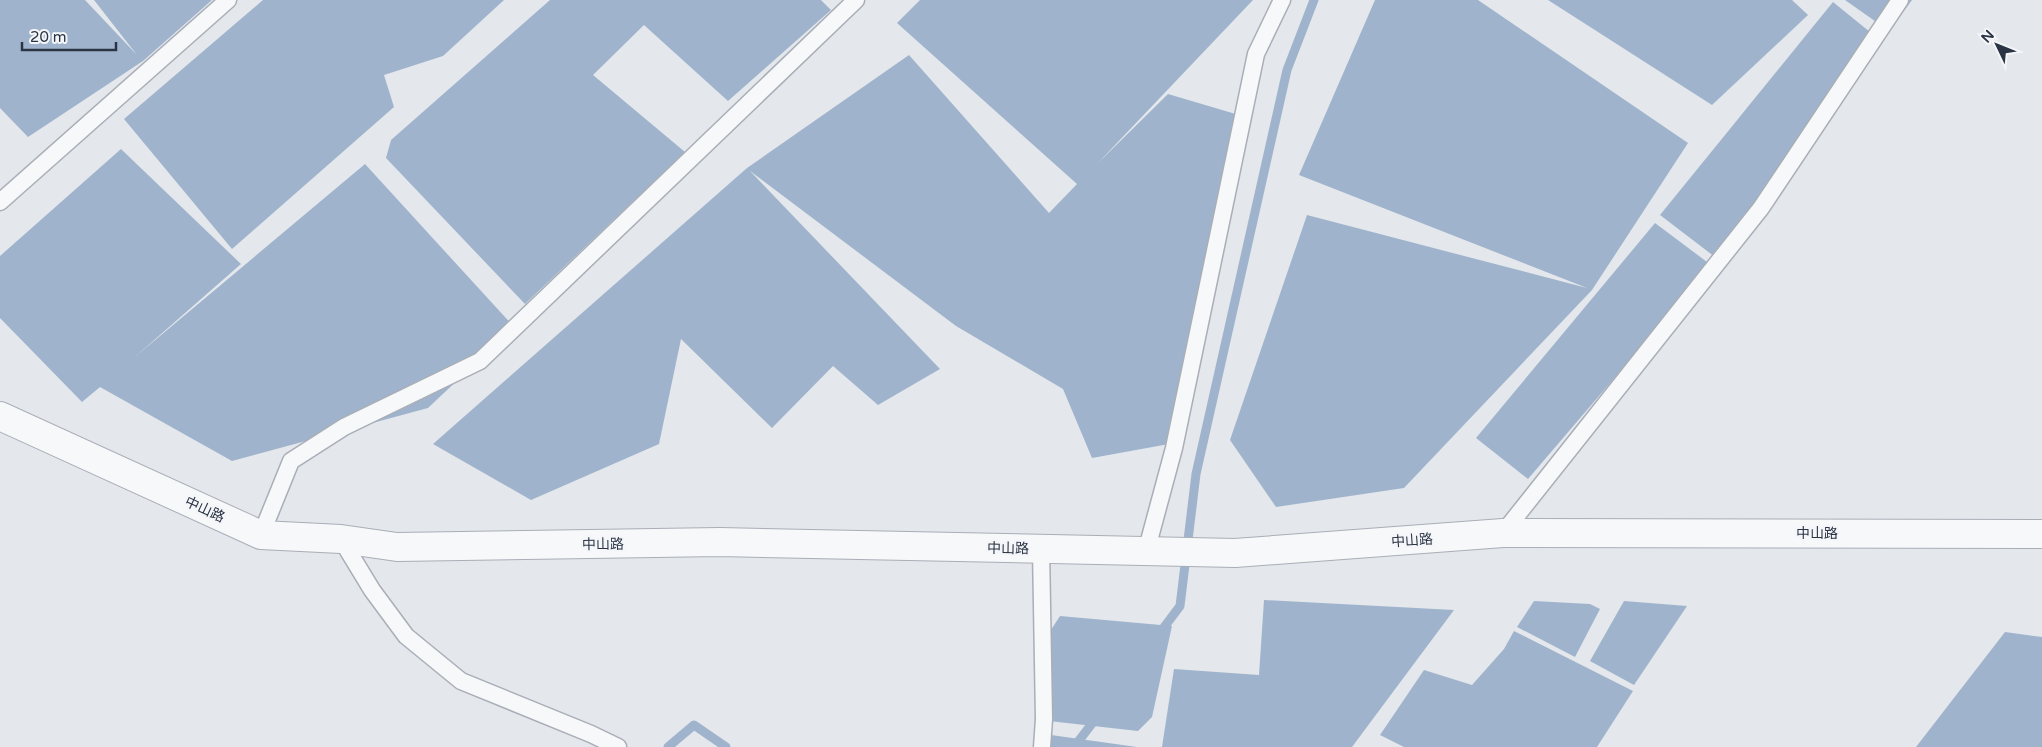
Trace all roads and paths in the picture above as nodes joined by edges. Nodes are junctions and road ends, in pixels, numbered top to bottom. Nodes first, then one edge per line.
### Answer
1 (228, 0) edge
2 (856, 0) edge
3 (1282, 0) edge
4 (1900, 0) edge
5 (0, 202) edge
6 (0, 416) edge
7 (1503, 533) junction
8 (2042, 534) edge
9 (261, 535) junction
10 (341, 538) junction
11 (1041, 549) junction
12 (1158, 552) junction
13 (618, 747) edge
14 (1042, 747) edge

1 - 5 lane
2 - 9 lane
3 - 12 lane
4 - 7 lane
6 - 9 street, 中山路
7 - 8 street, 中山路
7 - 12 street, 中山路
9 - 10 street, 中山路
10 - 11 street, 中山路
10 - 13 lane
11 - 12 street, 中山路
11 - 14 lane

